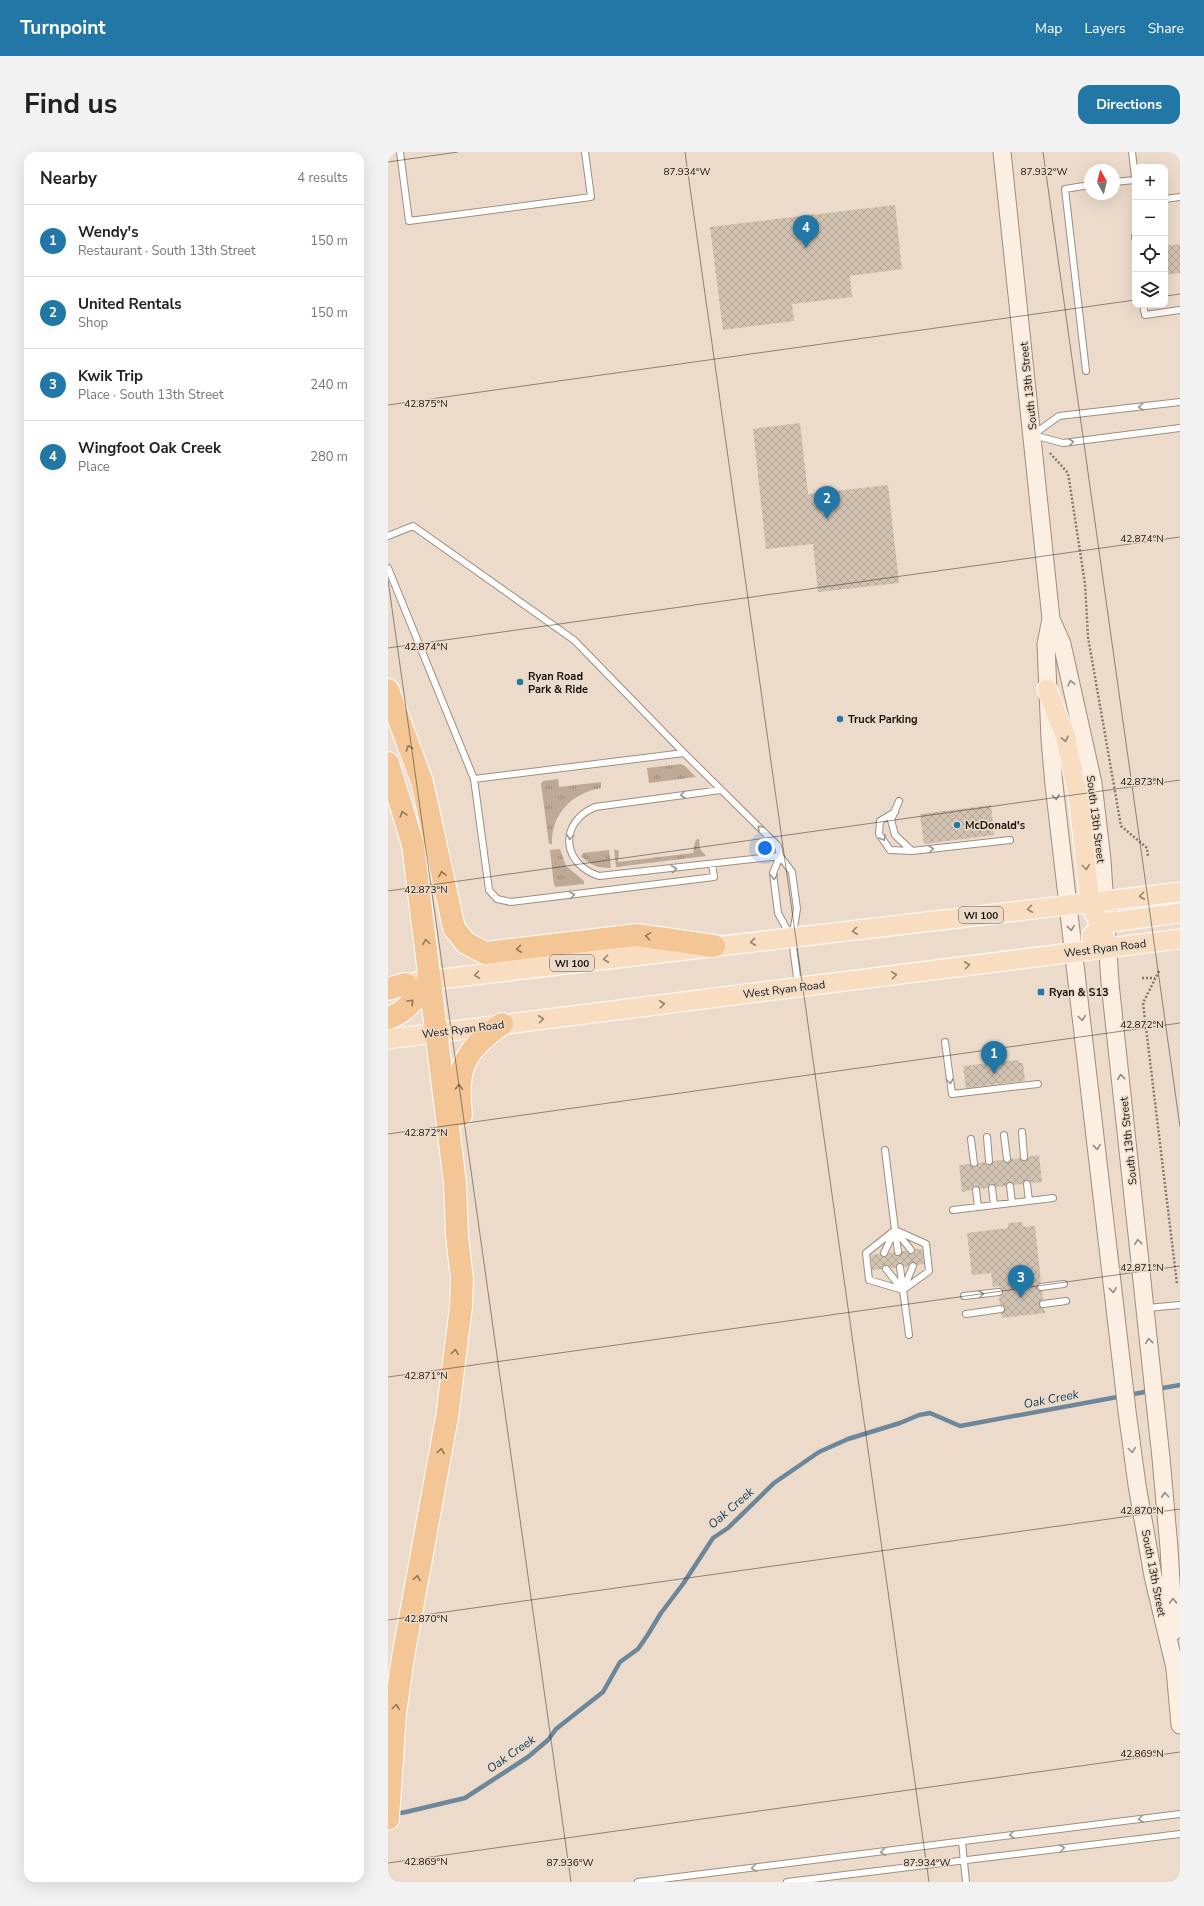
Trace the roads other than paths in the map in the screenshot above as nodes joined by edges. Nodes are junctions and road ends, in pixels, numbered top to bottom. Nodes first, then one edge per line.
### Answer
1 (400, 152) edge
2 (585, 152) edge
3 (1002, 152) edge
4 (1132, 152) edge
5 (1133, 164) edge
6 (1132, 179) edge
7 (1120, 181) edge
8 (1084, 186) edge
9 (1180, 197) edge
10 (1168, 199) edge
11 (1143, 308) edge
12 (1180, 310) edge
13 (1086, 371) dead end
14 (1180, 402) edge
15 (1180, 428) edge
16 (1033, 435) junction
17 (388, 536) edge
18 (388, 568) edge
19 (1051, 620) junction
20 (1048, 689) junction
21 (388, 690) edge
22 (684, 753) junction
23 (388, 763) edge
24 (474, 779) junction
25 (721, 790) junction
26 (899, 801) dead end
27 (895, 812) junction
28 (1010, 840) dead end
29 (912, 851) junction
30 (780, 856) junction
31 (712, 864) junction
32 (1180, 892) edge
33 (1098, 901) junction
34 (1068, 905) junction
35 (1180, 913) edge
36 (1103, 925) junction
37 (792, 939) junction
38 (1180, 939) edge
39 (714, 946) junction
40 (1108, 947) junction
41 (1074, 952) junction
42 (430, 980) junction
43 (394, 986) edge
44 (798, 987) junction
45 (388, 1018) edge
46 (502, 1024) junction
47 (437, 1033) junction
48 (388, 1039) edge
49 (945, 1042) dead end
50 (1038, 1084) dead end
51 (1022, 1132) dead end
52 (1004, 1134) dead end
53 (986, 1137) dead end
54 (970, 1139) dead end
55 (885, 1150) dead end
56 (1024, 1157) dead end
57 (1007, 1160) dead end
58 (989, 1161) dead end
59 (974, 1163) dead end
60 (1027, 1184) dead end
61 (1010, 1186) dead end
62 (992, 1188) dead end
63 (976, 1190) dead end
64 (1053, 1198) dead end
65 (1029, 1201) junction
66 (1012, 1203) junction
67 (994, 1205) junction
68 (978, 1207) junction
69 (953, 1210) dead end
70 (895, 1230) junction
71 (911, 1250) dead end
72 (898, 1252) dead end
73 (884, 1253) dead end
74 (913, 1266) dead end
75 (900, 1267) dead end
76 (886, 1269) dead end
77 (462, 1279) junction
78 (1064, 1284) dead end
79 (1041, 1287) dead end
80 (903, 1290) junction
81 (999, 1292) dead end
82 (964, 1296) dead end
83 (1066, 1301) dead end
84 (1044, 1304) dead end
85 (1180, 1305) edge
86 (1001, 1309) dead end
87 (1145, 1309) junction
88 (966, 1314) dead end
89 (909, 1335) dead end
90 (1174, 1668) junction
91 (1180, 1725) edge
92 (1180, 1814) edge
93 (388, 1819) edge
94 (1180, 1834) edge
95 (962, 1842) junction
96 (963, 1860) junction
97 (679, 1880) edge
98 (638, 1882) edge
99 (787, 1882) edge
100 (966, 1882) edge

1 - 2 lane
3 - 16 street, South 13th Street
4 - 5 lane
6 - 7 lane
8 - 13 lane
9 - 10 lane
11 - 12 lane
14 -> 16 lane
16 -> 15 lane
16 - 19 street, South 13th Street
17 - 22 lane
18 - 24 lane
19 - 20 street, South 13th Street
33 -> 19 street, South 13th Street
20 -> 33 main road
20 -> 34 street, South 13th Street
39 -> 21 highway
22 - 24 lane
22 - 25 lane
42 -> 23 highway
24 -> 31 lane
30 -> 25 lane
25 -> 31 lane
26 - 27 lane
27 - 29 lane
27 -> 29 lane
29 -> 28 lane
30 - 31 lane
30 - 37 lane
30 -> 37 lane
32 -> 33 main road, WI 100
33 - 34 main road, WI 100
33 - 36 main road
34 -> 37 main road, WI 100
34 -> 41 street, South 13th Street
35 - 36 main road
36 - 40 main road
36 - 41 main road
37 -> 39 main road, WI 100
37 - 44 lane
38 - 40 main road, West Ryan Road
39 -> 42 main road, WI 100
40 - 41 main road, West Ryan Road
87 -> 40 street, South 13th Street
44 -> 41 main road, West Ryan Road
41 -> 90 street, South 13th Street
42 - 43 main road, WI 100
45 -> 42 highway
42 - 47 highway
46 -> 44 main road, West Ryan Road
46 - 47 main road, West Ryan Road
77 -> 46 highway
47 - 48 main road, West Ryan Road
47 - 77 highway
49 -> 50 lane
51 - 56 lane
52 - 57 lane
53 - 58 lane
54 - 59 lane
55 - 70 lane
60 - 65 lane
61 - 66 lane
62 - 67 lane
63 - 68 lane
64 - 65 lane
65 - 66 lane
66 - 67 lane
67 - 68 lane
68 - 69 lane
70 - 71 lane
70 - 72 lane
70 - 73 lane
70 - 80 lane
70 - 80 lane
74 - 80 lane
75 - 80 lane
76 - 80 lane
93 -> 77 highway
78 - 79 lane
80 - 89 lane
82 -> 81 lane
83 - 84 lane
85 - 87 lane
86 - 88 lane
90 -> 87 street, South 13th Street
90 - 91 street, South 13th Street
92 -> 95 lane
96 -> 94 lane
95 - 96 lane
95 -> 97 lane
96 - 99 lane
96 - 100 lane
97 - 98 lane

